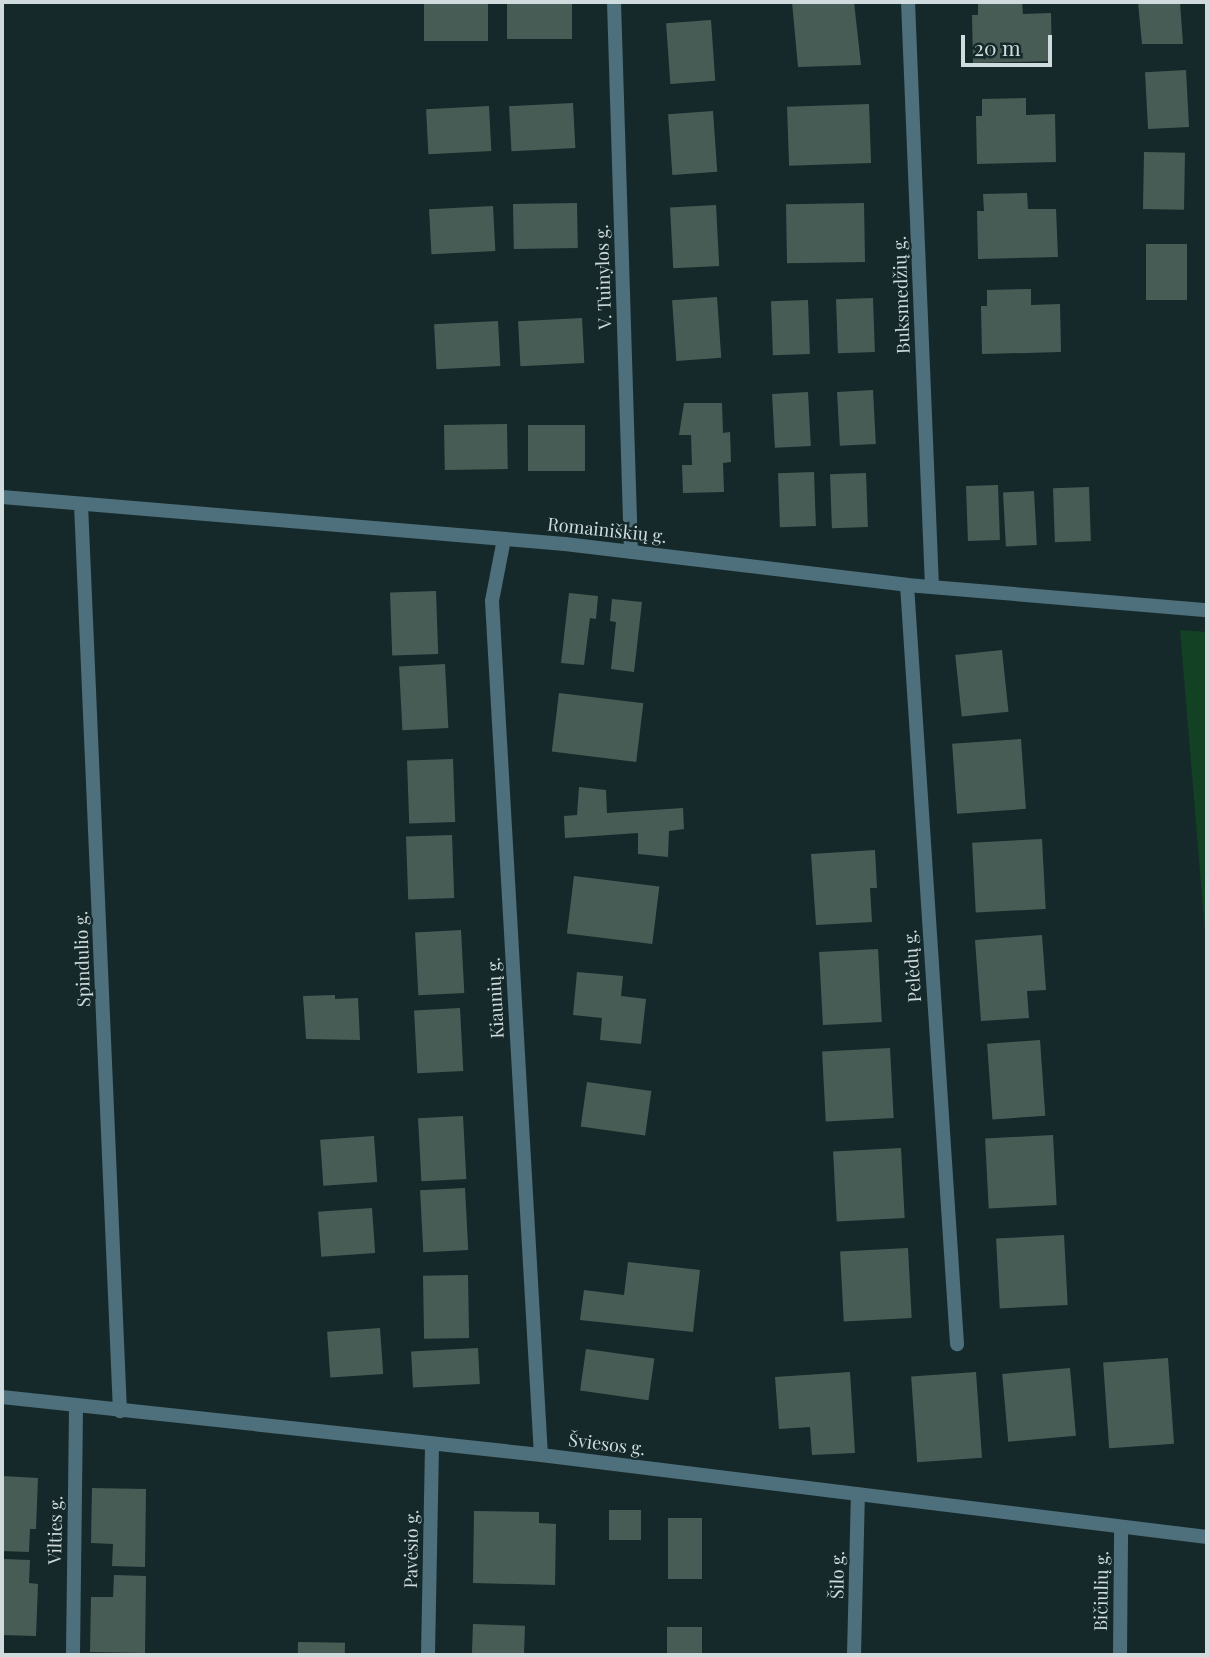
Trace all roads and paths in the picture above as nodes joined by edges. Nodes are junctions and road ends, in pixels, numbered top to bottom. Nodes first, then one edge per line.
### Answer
1 (614, 2) edge
2 (908, 2) edge
3 (2, 497) edge
4 (81, 504) junction
5 (504, 539) junction
6 (631, 552) junction
7 (907, 585) junction
8 (932, 587) junction
9 (1207, 610) edge
10 (957, 1344) dead end
11 (2, 1397) edge
12 (76, 1406) junction
13 (120, 1411) junction
14 (432, 1444) junction
15 (541, 1455) junction
16 (858, 1495) junction
17 (1121, 1528) junction
18 (1207, 1537) edge
19 (73, 1655) edge
20 (428, 1655) edge
21 (854, 1655) edge
22 (1120, 1655) edge

1 - 6 street, V. Tuinylos g.
2 - 8 street, Buksmedžių g.
3 - 4 street, Romainiškių g.
4 - 5 street, Romainiškių g.
4 - 13 street, Spindulio g.
5 - 6 street, Romainiškių g.
5 - 15 street, Kiaunių g.
6 - 7 street, Romainiškių g.
7 - 8 street, Romainiškių g.
7 - 10 street, Pelėdų g.
8 - 9 street, Romainiškių g.
11 - 12 street, Šviesos g.
12 - 13 street, Šviesos g.
12 - 19 street, Vilties g.
13 - 14 street, Šviesos g.
14 - 15 street, Šviesos g.
14 - 20 street, Pavėsio g.
15 - 16 street, Šviesos g.
16 - 17 street, Šviesos g.
16 - 21 street, Šilo g.
17 - 18 street, Šviesos g.
17 - 22 street, Bičiulių g.

